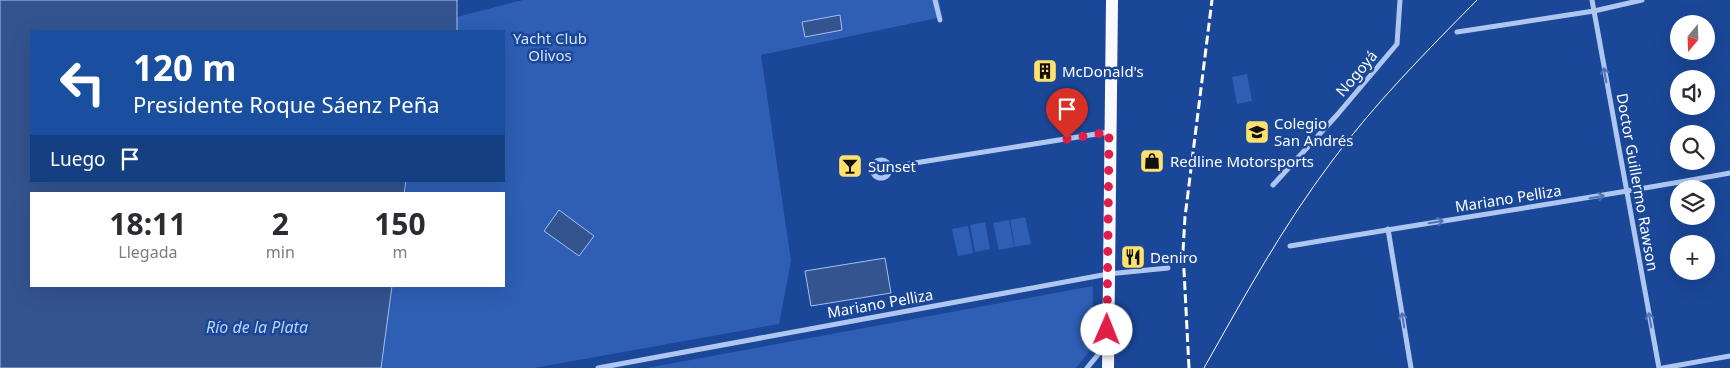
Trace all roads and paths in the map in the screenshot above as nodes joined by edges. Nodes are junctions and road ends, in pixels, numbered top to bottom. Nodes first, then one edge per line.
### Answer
1 (935, 0) edge
2 (1112, 0) edge
3 (1400, 0) edge
4 (1592, 0) edge
5 (1642, 0) edge
6 (1594, 11) junction
7 (940, 20) dead end
8 (1456, 32) dead end
9 (1109, 132) junction
10 (887, 162) junction
11 (896, 166) junction
12 (890, 171) junction
13 (1730, 173) edge
14 (1273, 185) dead end
15 (1627, 192) junction
16 (1388, 229) junction
17 (1290, 246) dead end
18 (1168, 268) dead end
19 (1108, 274) junction
20 (1107, 344) junction
21 (1730, 356) edge
22 (598, 368) edge
23 (1087, 368) edge
24 (1108, 368) edge
25 (1411, 368) edge
26 (1659, 368) edge
27 (1663, 368) edge

1 - 7 street
2 - 9 main road
3 - 14 street, Nogoyá
4 - 6 street, Doctor Guillermo Rawson
5 - 6 street
6 - 8 street
15 -> 6 street, Doctor Guillermo Rawson
9 - 11 street
9 - 19 main road
10 - 11 street
10 - 12 street
10 - 12 street
11 - 12 street
13 - 15 street, Mariano Pelliza
16 -> 15 street, Mariano Pelliza
26 -> 15 street, Doctor Guillermo Rawson
16 - 17 street, Mariano Pelliza
25 -> 16 street
18 - 19 street, Mariano Pelliza
19 - 20 main road
19 - 22 street, Mariano Pelliza
20 - 23 street
20 - 24 main road
21 - 27 street

